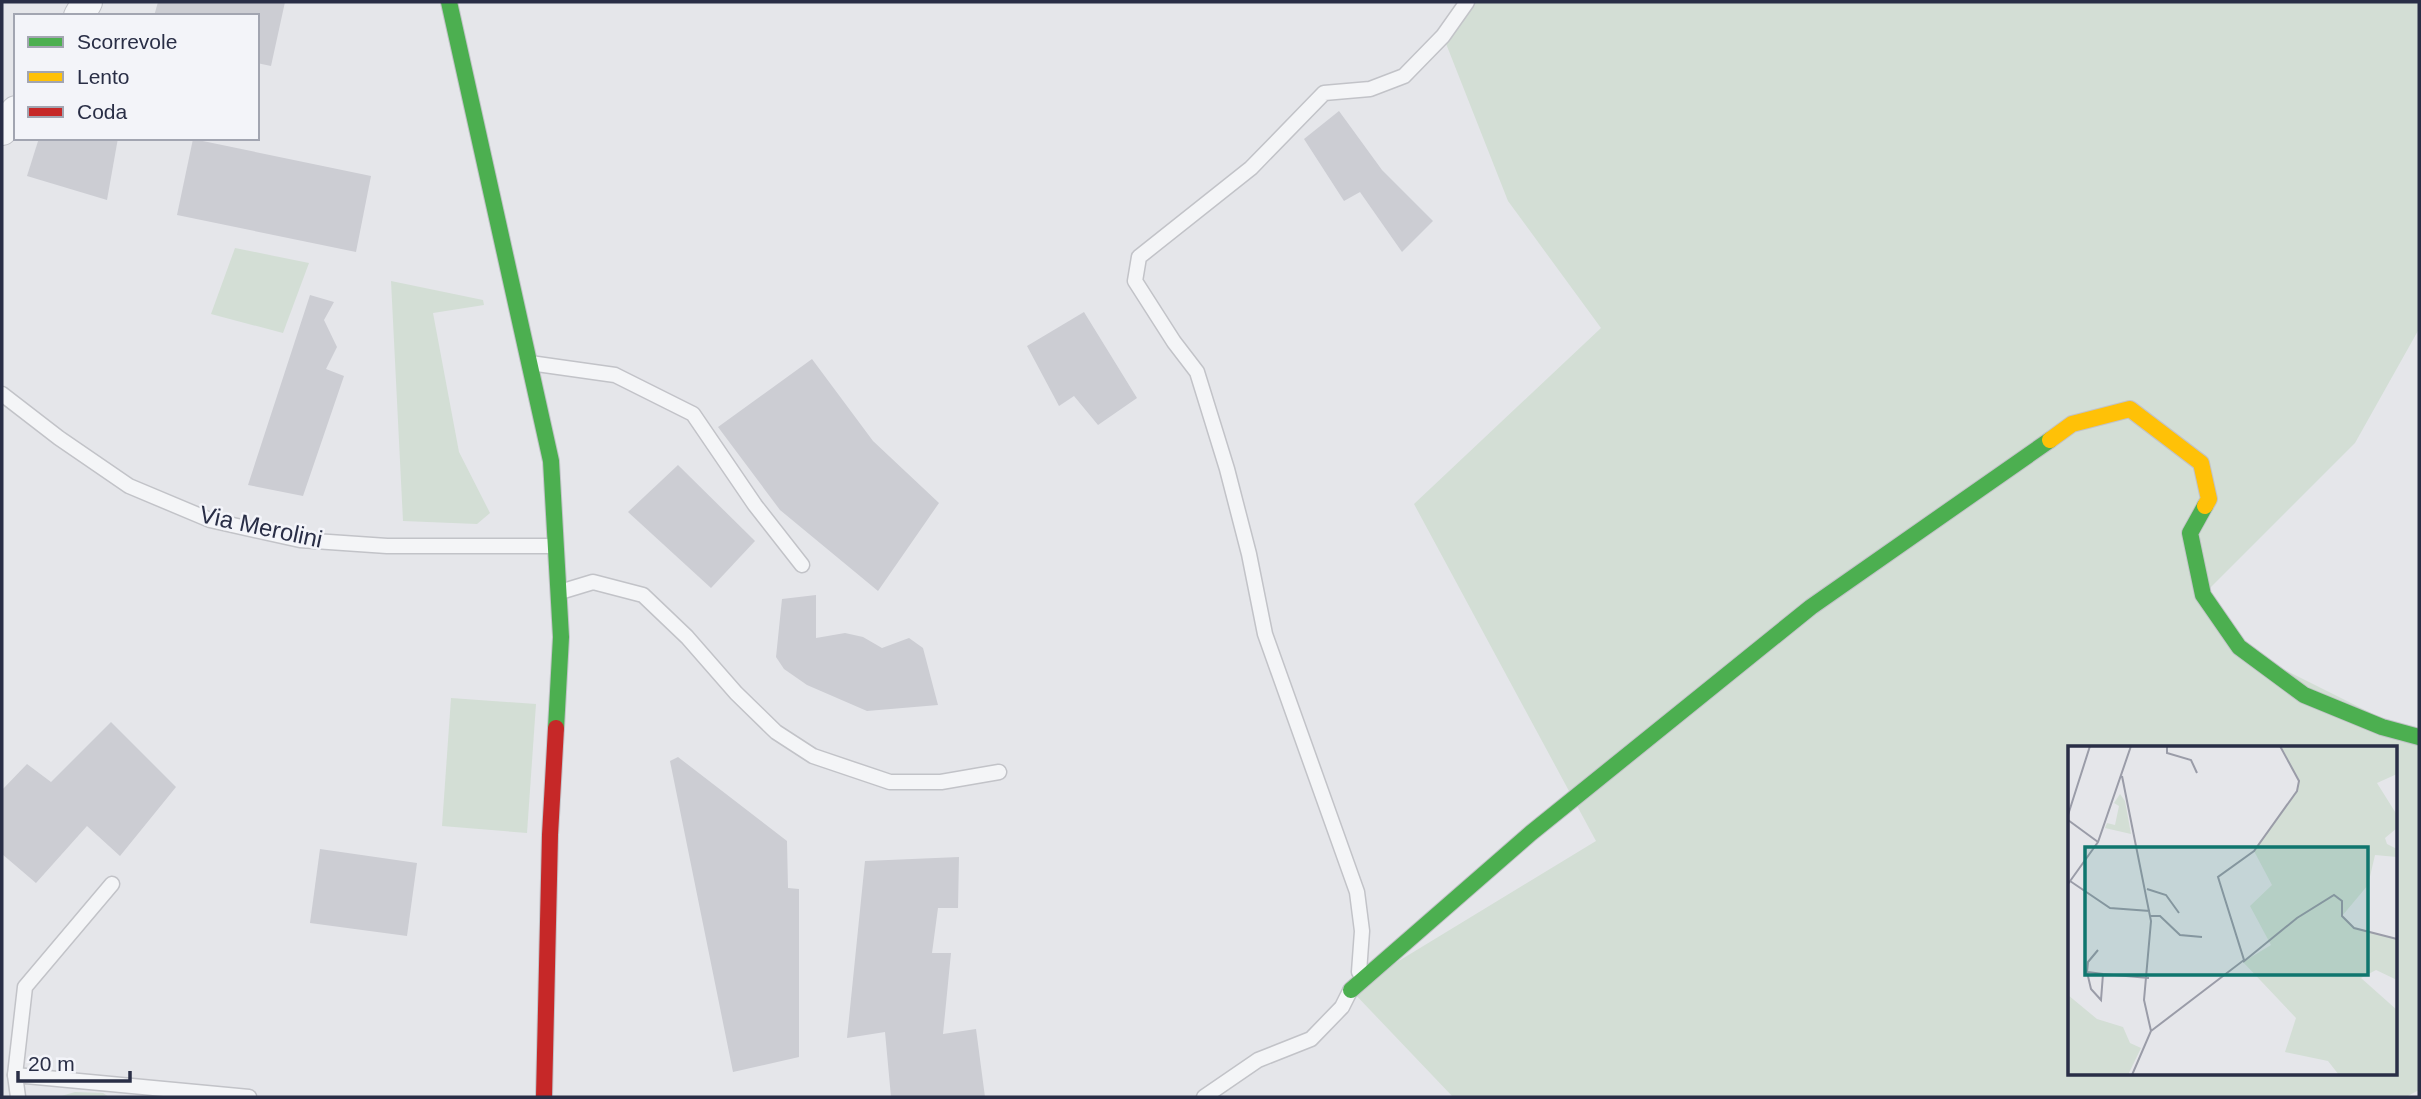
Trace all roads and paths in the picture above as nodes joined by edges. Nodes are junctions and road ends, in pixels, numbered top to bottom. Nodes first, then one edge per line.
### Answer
1 (449, 2) edge
2 (1467, 2) edge
3 (14, 114) edge
4 (2, 130) edge
5 (529, 363) junction
6 (2, 394) edge
7 (556, 546) junction
8 (802, 565) dead end
9 (559, 592) junction
10 (2419, 737) edge
11 (999, 772) dead end
12 (112, 884) dead end
13 (1351, 990) junction
14 (15, 1075) junction
15 (156, 1093) edge
16 (18, 1097) edge
17 (249, 1097) edge
18 (544, 1097) edge
19 (1204, 1097) edge

1 - 5 street
2 - 13 lane
3 - 4 street
5 - 7 street
5 - 8 lane
6 - 7 lane, Via Merolini
7 - 9 street
9 - 11 lane
9 - 18 street
10 - 13 street
12 - 14 lane
13 - 19 lane
14 - 15 lane
14 - 16 lane
15 - 17 lane

